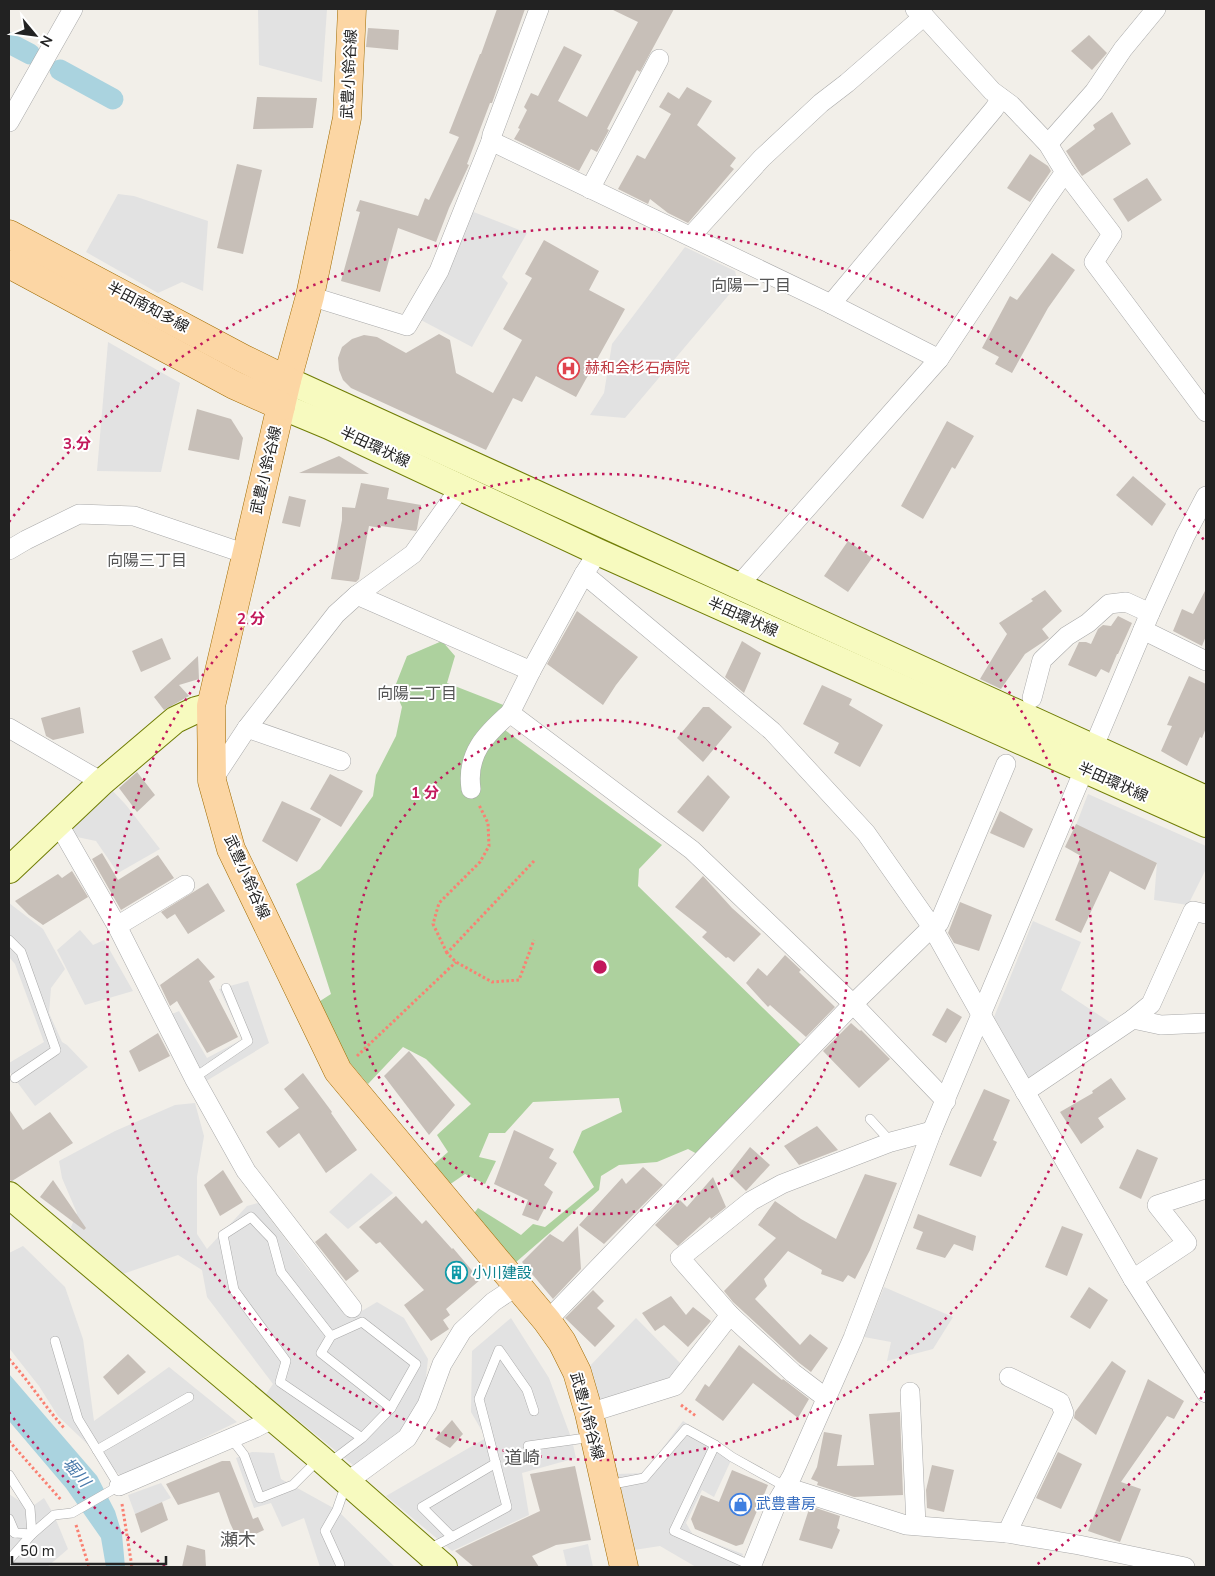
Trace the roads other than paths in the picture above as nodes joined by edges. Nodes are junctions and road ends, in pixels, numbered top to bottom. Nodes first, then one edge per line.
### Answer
1 (73, 9) edge
2 (352, 9) edge
3 (539, 9) edge
4 (1156, 9) edge
5 (919, 12) edge
6 (659, 59) dead end
7 (1001, 98) junction
8 (9, 122) edge
9 (491, 141) junction
10 (1048, 144) junction
11 (1065, 172) junction
12 (590, 189) junction
13 (9, 234) edge
14 (691, 236) junction
15 (9, 264) edge
16 (310, 296) junction
17 (831, 304) junction
18 (939, 359) junction
19 (284, 393) junction
20 (1206, 412) edge
21 (460, 488) junction
22 (1205, 503) edge
23 (9, 550) edge
24 (598, 552) junction
25 (246, 554) junction
26 (584, 574) junction
27 (738, 586) junction
28 (357, 595) junction
29 (1150, 613) junction
30 (1143, 630) junction
31 (1206, 661) edge
32 (531, 671) junction
33 (1032, 698) dead end
34 (211, 706) junction
35 (510, 714) junction
36 (9, 728) edge
37 (247, 728) junction
38 (1089, 758) junction
39 (341, 762) dead end
40 (1006, 764) dead end
41 (212, 781) junction
42 (102, 782) junction
43 (471, 789) road end
44 (1206, 799) edge
45 (58, 823) junction
46 (1206, 824) edge
47 (9, 870) edge
48 (185, 885) dead end
49 (1206, 914) edge
50 (117, 926) junction
51 (932, 928) junction
52 (9, 940) edge
53 (226, 988) dead end
54 (853, 1004) junction
55 (981, 1013) junction
56 (1133, 1019) junction
57 (1206, 1023) edge
58 (15, 1078) dead end
59 (194, 1078) junction
60 (1025, 1092) junction
61 (946, 1101) junction
62 (870, 1119) dead end
63 (932, 1132) junction
64 (891, 1142) junction
65 (1206, 1189) edge
66 (9, 1195) edge
67 (1133, 1279) junction
68 (517, 1286) junction
69 (352, 1308) dead end
70 (730, 1315) junction
71 (547, 1321) junction
72 (331, 1336) junction
73 (55, 1341) dead end
74 (1008, 1377) dead end
75 (910, 1392) dead end
76 (1206, 1393) edge
77 (189, 1397) dead end
78 (826, 1398) junction
79 (392, 1408) junction
80 (534, 1411) dead end
81 (272, 1419) junction
82 (591, 1425) junction
83 (231, 1438) junction
84 (362, 1438) junction
85 (715, 1445) junction
86 (528, 1446) dead end
87 (97, 1450) junction
88 (324, 1461) junction
89 (496, 1463) junction
90 (9, 1475) edge
91 (347, 1482) junction
92 (119, 1486) junction
93 (605, 1486) junction
94 (786, 1487) junction
95 (9, 1519) edge
96 (916, 1525) junction
97 (12, 1531) edge
98 (1007, 1533) junction
99 (32, 1534) junction
100 (452, 1538) junction
101 (434, 1559) edge
102 (9, 1560) edge
103 (340, 1564) dead end
104 (752, 1566) edge
105 (624, 1567) edge
106 (1185, 1567) edge

1 - 8 street
2 - 16 main road, 武豊小鈴谷線
3 - 9 street
4 - 10 street
5 - 7 street
5 - 14 street
6 - 12 street
7 - 10 street
7 - 17 street
9 - 12 street
9 - 16 street
10 - 11 street
11 - 18 street
11 - 20 street
12 - 14 street
13 - 19 main road, 半田南知多線
14 - 17 street
15 - 19 main road, 半田南知多線
16 - 19 main road, 武豊小鈴谷線
17 - 18 street
18 - 27 street
19 - 21 main road, 半田環状線
19 - 25 main road, 武豊小鈴谷線
19 - 27 main road, 半田環状線
21 - 24 main road, 半田環状線
21 - 28 street
22 - 29 street
23 - 25 street
24 - 26 street
24 - 38 main road, 半田環状線
25 - 34 main road, 武豊小鈴谷線
26 - 32 street
26 - 51 street
27 - 38 main road, 半田環状線
28 - 32 street
28 - 37 street
29 - 30 street
29 - 33 street
30 - 31 street
30 - 38 street
32 - 35 street
34 - 41 main road, 武豊小鈴谷線
34 - 42 main road
35 - 43 street
35 - 54 street
36 - 42 street
37 - 39 street
37 - 41 street
38 - 44 main road, 半田環状線
38 - 46 main road, 半田環状線
38 - 55 street
40 - 51 street
41 - 68 main road, 武豊小鈴谷線
42 - 45 main road
45 - 47 main road
45 - 50 street
48 - 50 street
49 - 56 street
50 - 59 street
51 - 54 street
51 - 55 street
52 - 58 lane
53 - 59 lane
54 - 61 street
54 - 71 street
55 - 60 street
55 - 61 street
56 - 57 street
56 - 60 street
59 - 69 street
60 - 67 street
61 - 63 street
62 - 64 lane
63 - 64 street
63 - 78 street
64 - 70 street
65 - 67 street
66 - 81 main road
67 - 76 street
68 - 71 main road, 武豊小鈴谷線
68 - 91 street
70 - 78 street
70 - 82 street
71 - 82 main road, 武豊小鈴谷線
72 - 79 lane
72 - 79 lane
72 - 84 lane
73 - 87 lane
74 - 98 street
75 - 96 street
77 - 87 lane
78 - 94 street
79 - 84 lane
80 - 89 lane
81 - 83 street
81 - 88 main road
82 - 86 lane
82 - 93 main road, 武豊小鈴谷線
83 - 88 lane
83 - 92 street
84 - 88 lane
85 - 93 lane
85 - 94 lane
85 - 104 lane
87 - 92 lane
88 - 91 main road
89 - 100 lane
89 - 100 lane
90 - 99 lane
91 - 101 main road
91 - 103 lane
92 - 99 lane
93 - 105 main road, 武豊小鈴谷線
94 - 96 street
94 - 104 street
95 - 97 lane
96 - 98 street
97 - 99 lane
98 - 106 street
99 - 102 lane
100 - 101 lane

